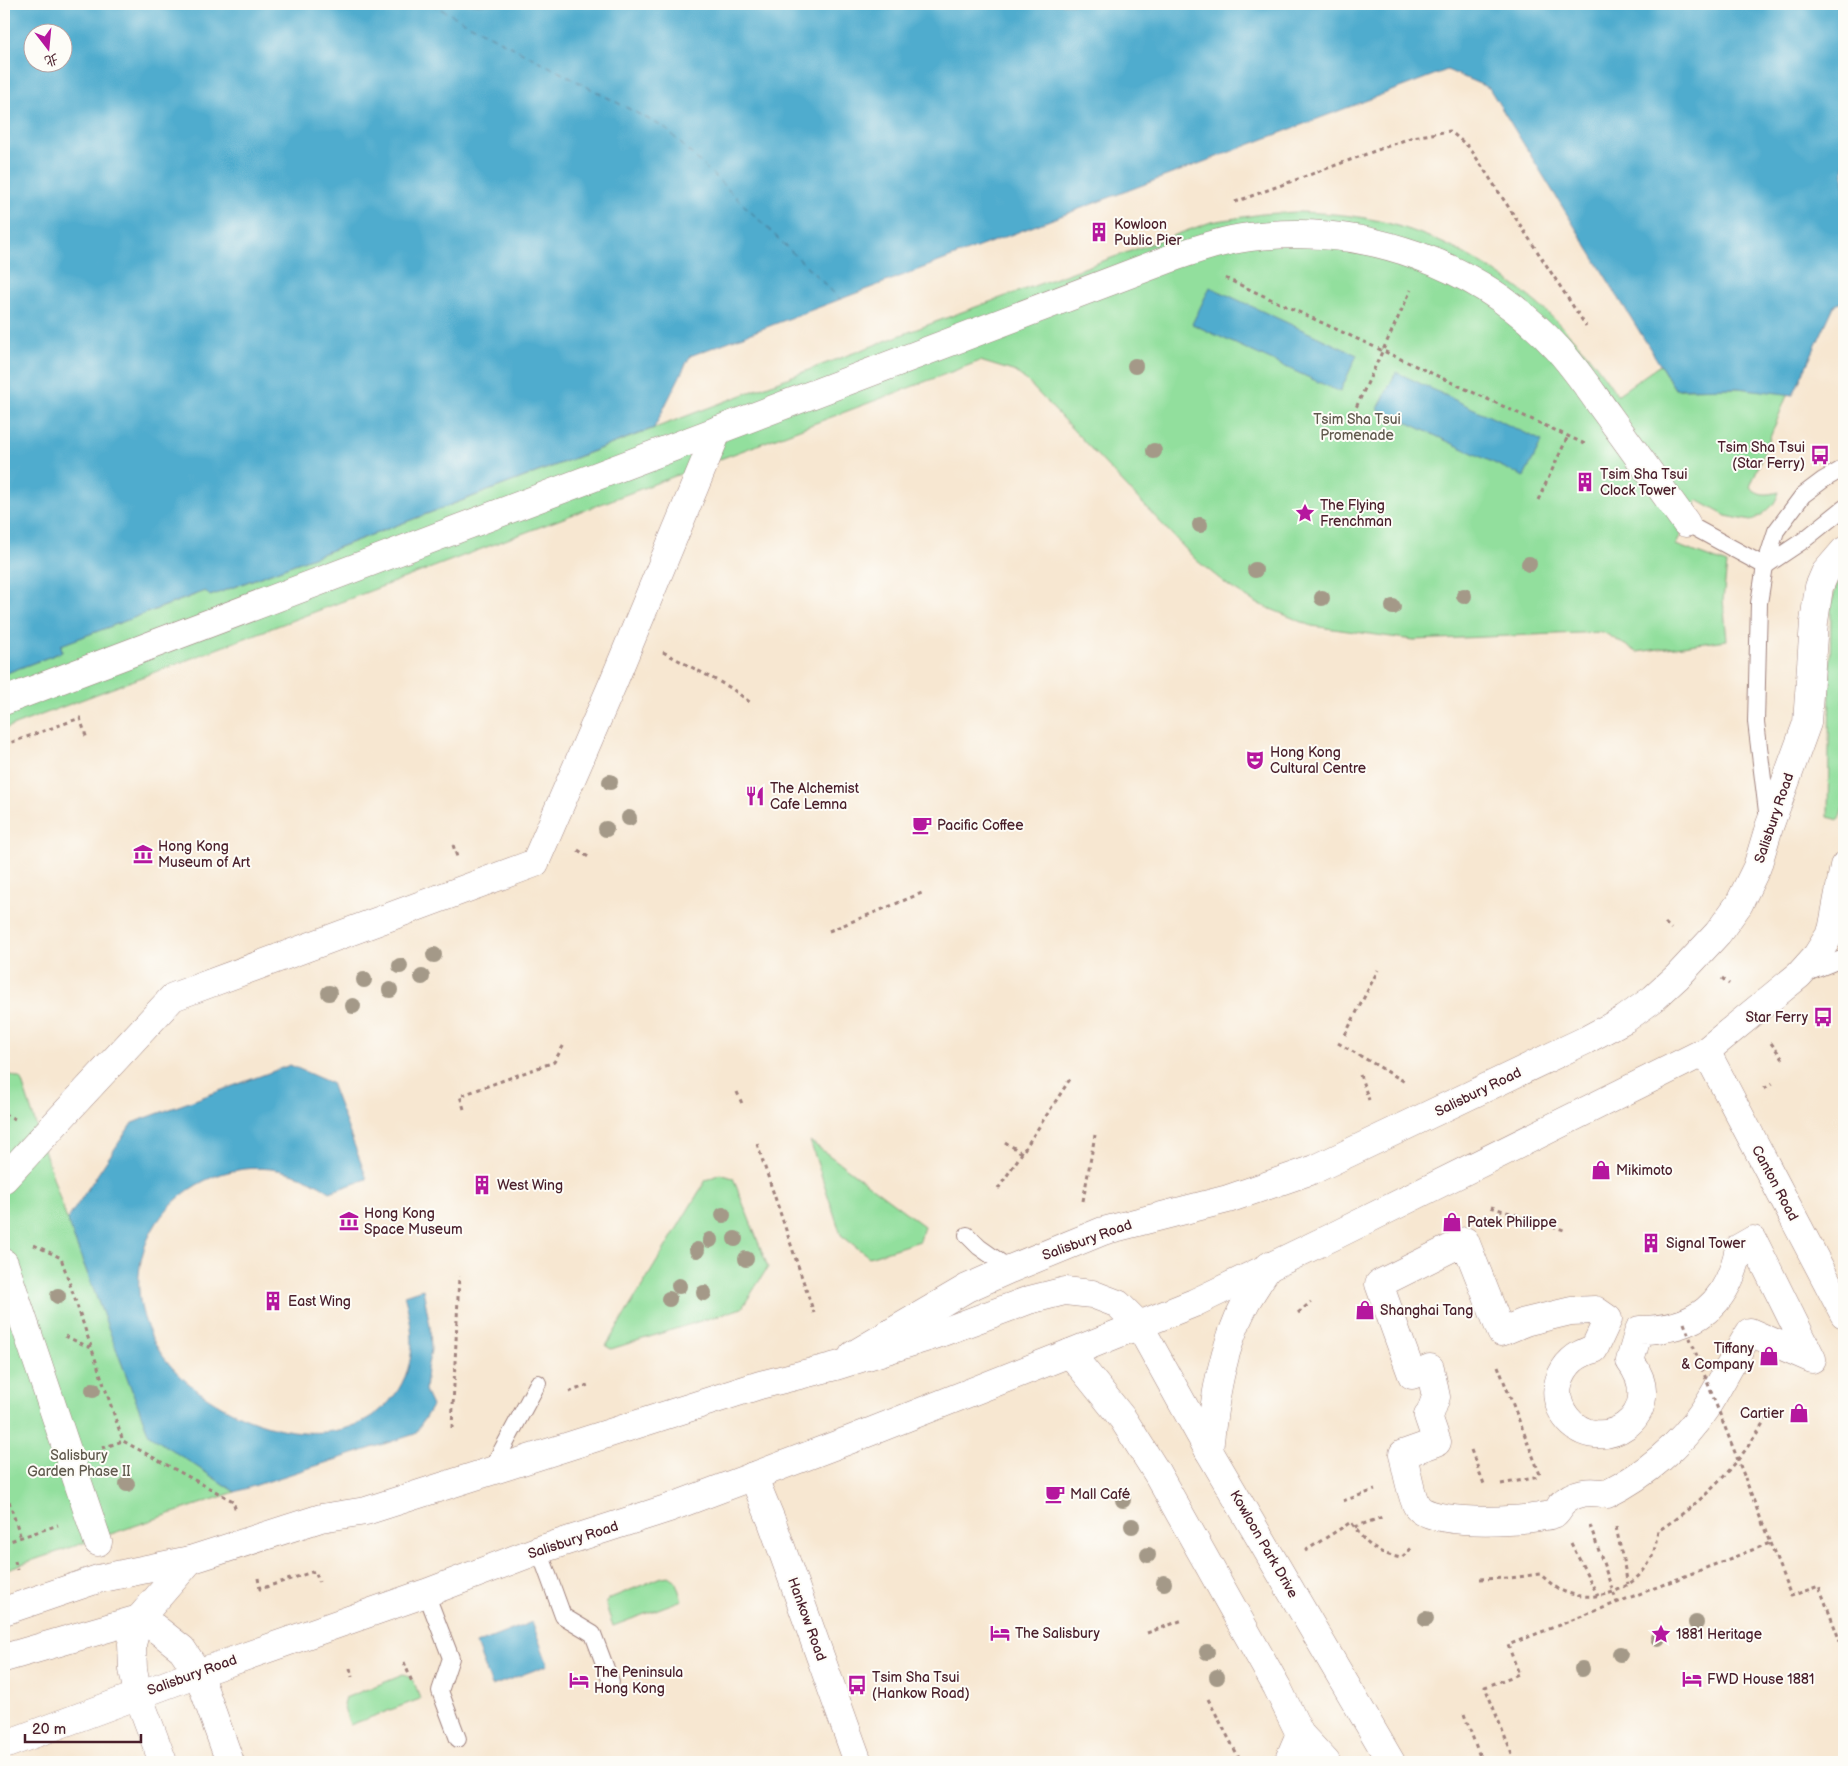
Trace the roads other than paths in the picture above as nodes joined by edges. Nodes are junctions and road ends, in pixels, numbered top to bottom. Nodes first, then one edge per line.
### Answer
1 (718, 430) junction
2 (1844, 468) edge
3 (1844, 508) edge
4 (1686, 523) joint
5 (1844, 551) edge
6 (1765, 566) junction
7 (4, 701) edge
8 (1769, 827) junction
9 (1844, 866) edge
10 (1838, 926) edge
11 (1844, 958) edge
12 (1799, 975) junction
13 (1706, 1051) junction
14 (4, 1179) edge
15 (967, 1235) dead end
16 (4, 1263) edge
17 (1269, 1266) junction
18 (1010, 1269) junction
19 (1844, 1314) edge
20 (1684, 1323) joint
21 (1139, 1326) junction
22 (1070, 1353) junction
23 (836, 1366) junction
24 (538, 1383) dead end
25 (1209, 1451) junction
26 (490, 1472) junction
27 (753, 1476) junction
28 (98, 1542) dead end
29 (538, 1550) junction
30 (190, 1560) junction
31 (426, 1592) junction
32 (4, 1611) edge
33 (139, 1619) junction
34 (4, 1658) edge
35 (198, 1673) junction
36 (611, 1682) dead end
37 (138, 1695) junction
38 (1300, 1734) junction
39 (458, 1739) dead end
40 (4, 1745) edge
41 (163, 1762) edge
42 (230, 1762) edge
43 (858, 1762) edge
44 (1288, 1762) edge
45 (1326, 1762) edge
46 (1391, 1762) edge

1 - 4 street
1 - 7 street
1 - 14 street
2 - 6 lane
3 - 6 lane
4 - 6 lane
5 - 8 street, Salisbury Road
6 - 8 lane
8 - 18 street, Salisbury Road
9 - 10 street, Salisbury Road
10 - 12 street, Salisbury Road
11 - 12 lane
12 - 13 street, Salisbury Road
13 - 17 street, Salisbury Road
13 - 19 street, Canton Road
15 - 18 lane
16 - 28 street
17 - 21 street, Salisbury Road
17 - 25 street
18 - 23 street, Salisbury Road
20 - 20 street
21 - 22 street, Salisbury Road
21 - 23 street, Salisbury Road
21 - 25 street, Kowloon Park Drive
22 - 27 street, Salisbury Road
22 - 38 street
23 - 26 street, Salisbury Road
24 - 26 lane
25 - 46 street, Kowloon Park Drive
26 - 30 street, Salisbury Road
27 - 29 street, Salisbury Road
27 - 43 street, Hankow Road
29 - 31 street, Salisbury Road
29 - 36 lane
30 - 32 street, Salisbury Road
30 - 33 street
31 - 35 street, Salisbury Road
31 - 39 lane
33 - 34 street
33 - 35 street
33 - 37 street
35 - 37 street, Salisbury Road
35 - 42 street
37 - 40 street, Salisbury Road
37 - 41 street
38 - 44 street
38 - 45 street

